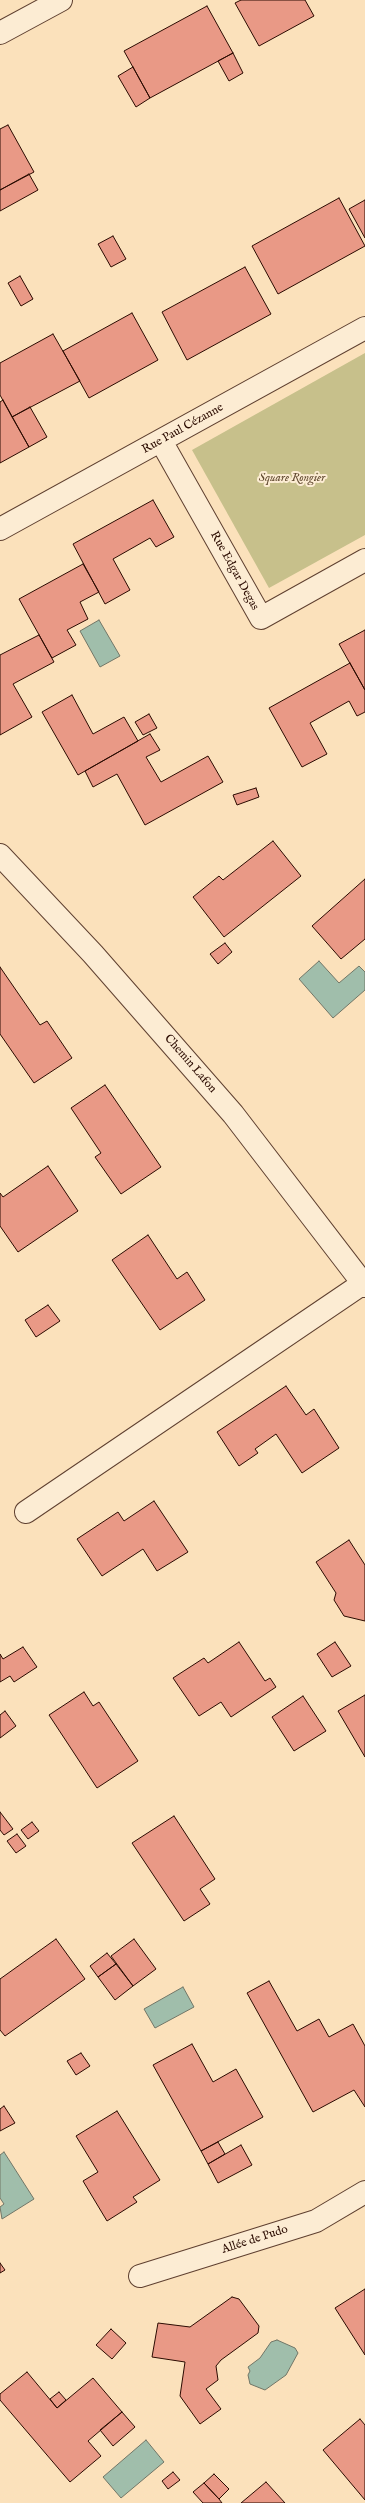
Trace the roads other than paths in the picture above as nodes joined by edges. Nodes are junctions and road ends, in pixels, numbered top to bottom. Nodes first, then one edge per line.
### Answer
1 (61, 0) edge
2 (0, 33) edge
3 (365, 328) edge
4 (161, 441) junction
5 (0, 529) edge
6 (365, 560) edge
7 (0, 855) edge
8 (364, 1284) edge
9 (26, 1512) dead end
10 (365, 2192) edge
11 (140, 2276) dead end

1 - 2 street
3 - 4 street, Rue Paul Cézanne
4 - 5 street, Rue Paul Cézanne
4 - 6 street, Rue Edgar Degas
7 - 8 street, Chemin Lafon
8 - 9 street
10 - 11 street, Allée de Pudo

